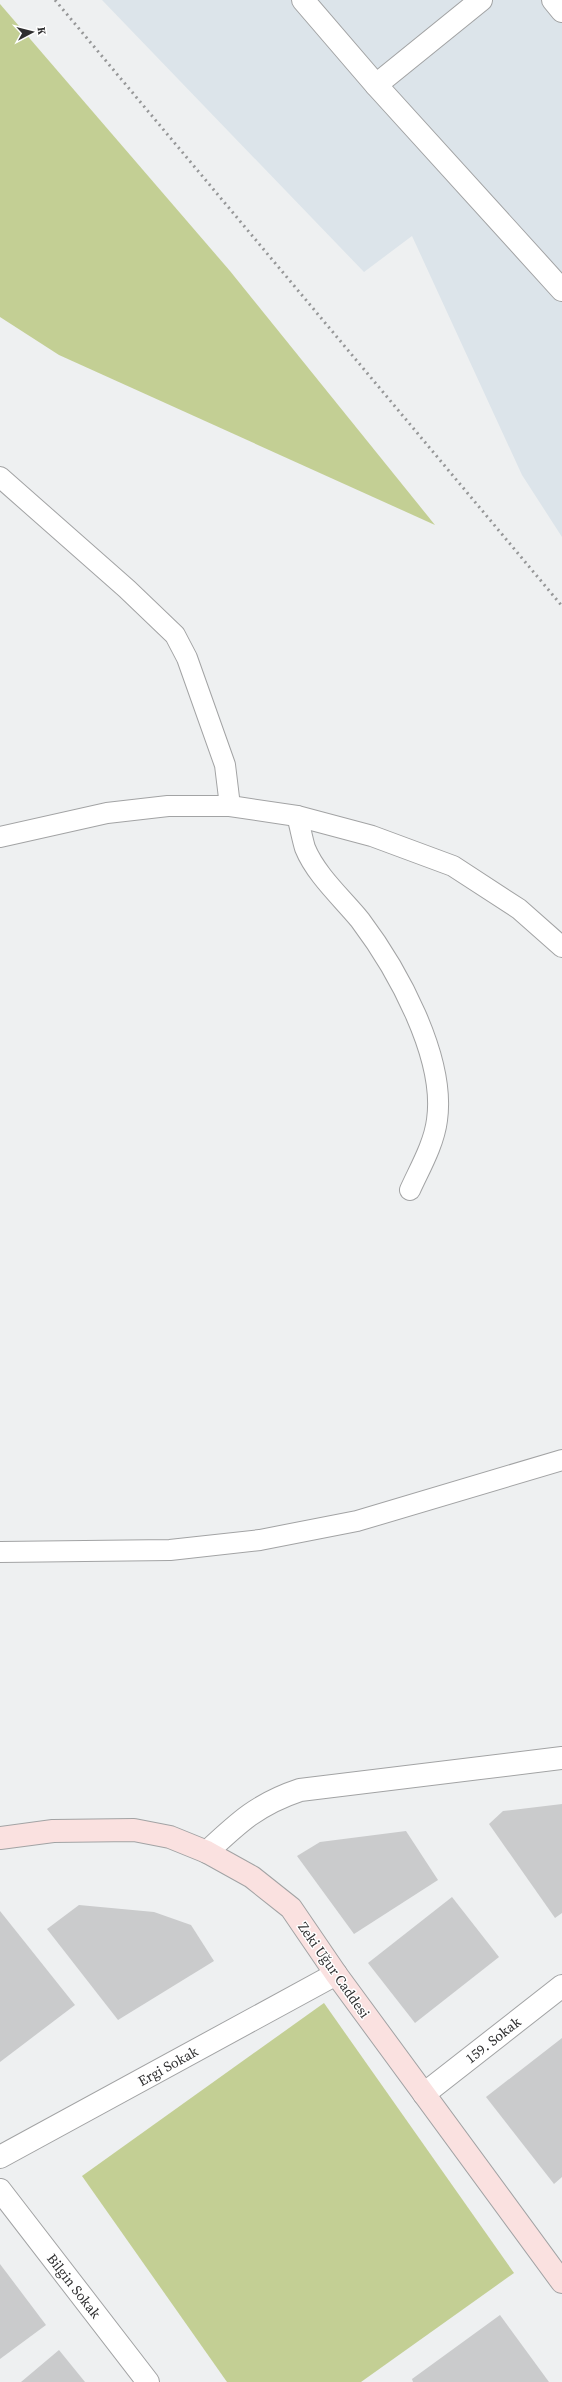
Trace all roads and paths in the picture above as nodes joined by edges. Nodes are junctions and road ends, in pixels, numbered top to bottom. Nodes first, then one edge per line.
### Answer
1 (303, 0) edge
2 (482, 0) edge
3 (553, 0) edge
4 (562, 11) edge
5 (376, 85) junction
6 (562, 290) edge
7 (0, 477) edge
8 (230, 806) junction
9 (297, 816) junction
10 (0, 837) edge
11 (562, 946) edge
12 (410, 1190) dead end
13 (562, 1460) edge
14 (0, 1552) edge
15 (562, 1758) edge
16 (0, 1838) edge
17 (207, 1852) junction
18 (336, 1974) junction
19 (562, 1986) edge
20 (424, 2094) junction
21 (0, 2157) edge
22 (0, 2190) edge
23 (562, 2282) edge
24 (148, 2382) edge

1 - 5 street
2 - 5 street
3 - 4 street
5 - 6 street
7 - 8 lane
8 - 9 lane
8 - 10 lane
9 - 11 lane
9 - 12 lane
13 - 14 lane
15 - 17 street
16 - 17 main road, Zeki Uğur Caddesi
17 - 18 main road, Zeki Uğur Caddesi
18 - 20 main road, Zeki Uğur Caddesi
18 - 21 street, Ergi Sokak
19 - 20 street, 159. Sokak
20 - 23 main road, Zeki Uğur Caddesi
22 - 24 street, Bilgin Sokak

